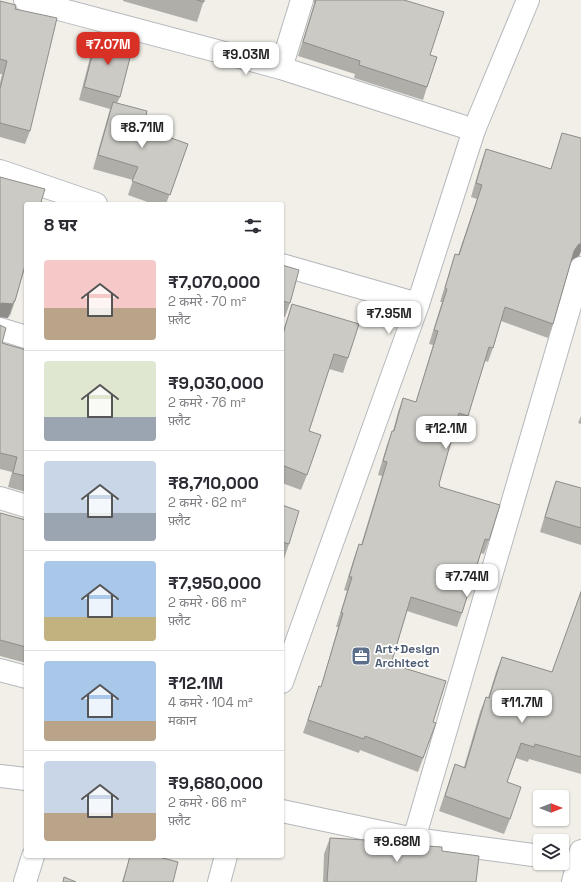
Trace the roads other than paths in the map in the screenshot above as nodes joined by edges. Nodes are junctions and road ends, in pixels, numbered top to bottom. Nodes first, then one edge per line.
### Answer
1 (24, 0) edge
2 (302, 0) edge
3 (528, 0) edge
4 (281, 68) junction
5 (474, 130) junction
6 (0, 171) edge
7 (90, 202) edge
8 (284, 266) edge
9 (581, 268) edge
10 (418, 304) junction
11 (0, 329) edge
12 (24, 336) edge
13 (0, 498) edge
14 (24, 505) edge
15 (0, 670) edge
16 (24, 676) edge
17 (284, 676) edge
18 (0, 776) edge
19 (24, 779) edge
20 (284, 811) edge
21 (414, 839) junction
22 (533, 855) edge
23 (32, 858) edge
24 (225, 858) edge
25 (575, 858) edge
26 (25, 882) edge
27 (219, 882) edge
28 (573, 882) edge

1 - 4 street
2 - 4 street
3 - 5 street
4 - 5 street
5 - 10 street
6 - 7 street
8 - 10 street
9 - 21 street
10 - 17 street
11 - 12 street
13 - 14 street
15 - 16 street
18 - 19 street
20 - 21 street
21 - 22 street
23 - 26 street
24 - 27 street
25 - 28 street

